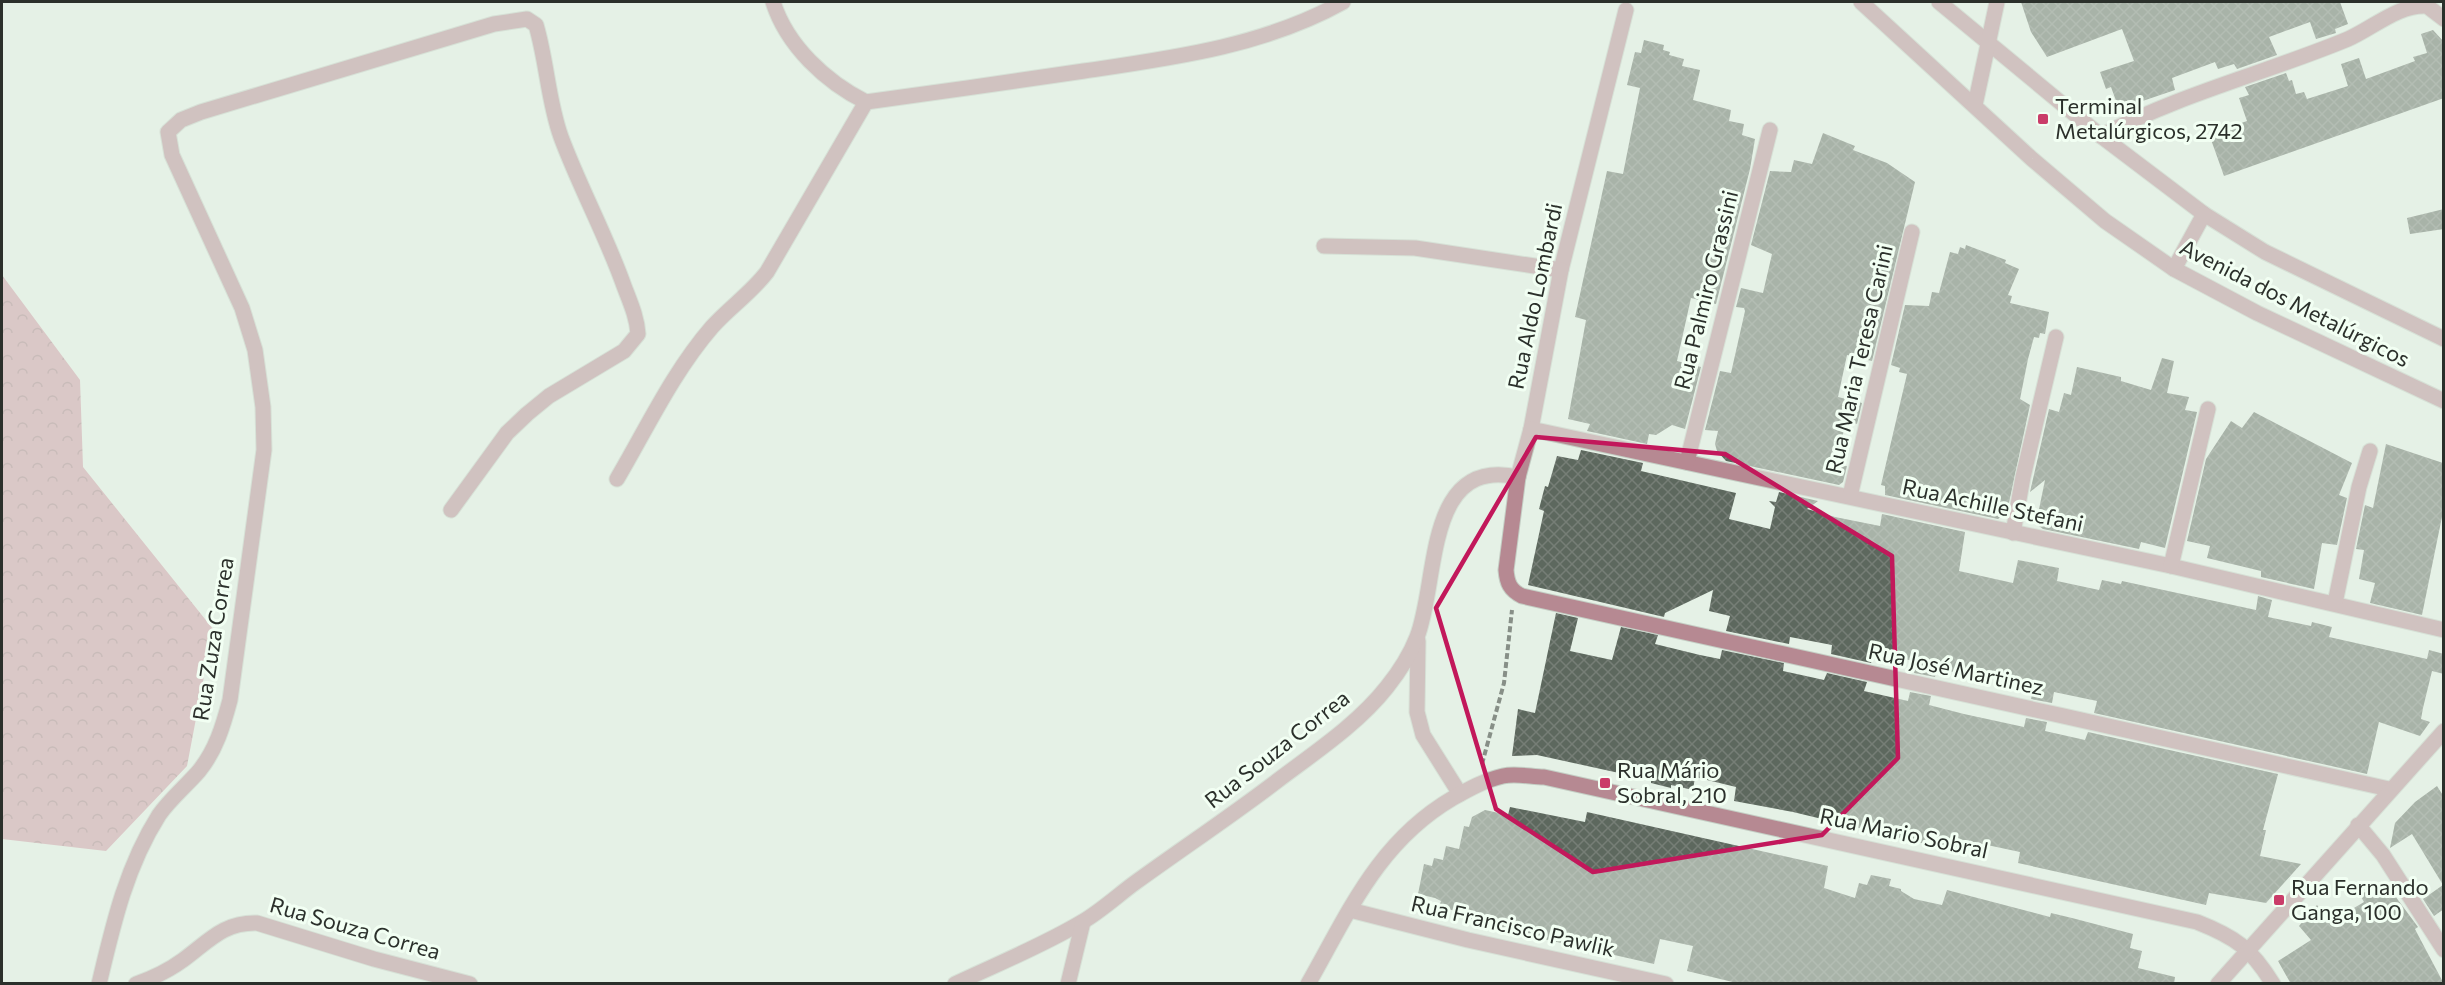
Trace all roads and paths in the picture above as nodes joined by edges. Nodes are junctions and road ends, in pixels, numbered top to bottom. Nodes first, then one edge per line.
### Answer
1 (773, 2) edge
2 (1343, 2) edge
3 (1861, 2) edge
4 (1939, 2) edge
5 (1997, 2) edge
6 (1626, 10) dead end
7 (2444, 19) edge
8 (1989, 45) junction
9 (866, 102) junction
10 (1975, 105) junction
11 (1770, 130) dead end
12 (2101, 136) junction
13 (2204, 214) junction
14 (1912, 232) dead end
15 (1324, 246) dead end
16 (1562, 270) junction
17 (2174, 270) junction
18 (2056, 337) dead end
19 (2444, 339) edge
20 (2444, 401) edge
21 (2208, 409) dead end
22 (1531, 429) junction
23 (2370, 451) dead end
24 (1688, 462) junction
25 (1518, 477) junction
26 (617, 479) dead end
27 (1850, 496) junction
28 (451, 510) dead end
29 (2013, 533) junction
30 (2171, 566) junction
31 (1514, 591) junction
32 (2335, 603) junction
33 (2444, 630) edge
34 (1418, 635) junction
35 (2444, 731) edge
36 (1477, 784) junction
37 (2390, 789) junction
38 (1460, 794) junction
39 (2358, 825) junction
40 (1350, 910) junction
41 (1083, 922) junction
42 (2249, 949) junction
43 (2444, 950) edge
44 (99, 984) edge
45 (136, 984) edge
46 (470, 984) edge
47 (955, 984) edge
48 (1068, 984) edge
49 (1308, 984) edge
50 (1666, 984) edge
51 (2218, 984) edge
52 (2273, 984) edge

1 - 9 street
2 - 9 street
3 - 10 street, Avenida dos Metalúrgicos
4 - 8 street, Avenida dos Metalúrgicos
5 - 8 street
6 - 16 street, Rua Aldo Lombardi
7 - 12 street
8 - 10 street
8 - 12 street, Avenida dos Metalúrgicos
9 - 26 street
10 - 17 street, Avenida dos Metalúrgicos
11 - 24 street, Rua Palmiro Grassini
12 - 13 street, Avenida dos Metalúrgicos
13 - 17 street
13 - 19 street, Avenida dos Metalúrgicos
14 - 27 street, Rua Maria Teresa Carini
15 - 16 street
16 - 22 street, Rua Aldo Lombardi
17 - 20 street, Avenida dos Metalúrgicos
18 - 29 street
21 - 30 street
22 - 24 street, Rua Achille Stefani
22 - 25 street, Rua Aldo Lombardi
23 - 32 street
24 - 27 street, Rua Achille Stefani
25 - 31 street, Rua Aldo Lombardi
25 - 34 street, Rua Souza Correa
27 - 29 street, Rua Achille Stefani
28 - 44 street, Rua Zuza Correa
29 - 30 street, Rua Achille Stefani
30 - 32 street, Rua Achille Stefani
31 - 36 path
31 - 37 street, Rua José Martinez
32 - 33 street, Rua Achille Stefani
34 - 38 street
34 - 41 street, Rua Souza Correa
35 - 37 street
36 - 38 street, Rua Mario Sobral
36 - 42 street, Rua Mario Sobral
37 - 39 street
38 - 40 street, Rua Mario Sobral
39 - 42 street
39 - 43 street
40 - 49 street, Rua Mario Sobral
40 - 50 street, Rua Francisco Pawlik
41 - 47 street, Rua Souza Correa
41 - 48 street
42 - 51 street
42 - 52 street
45 - 46 street, Rua Souza Correa

